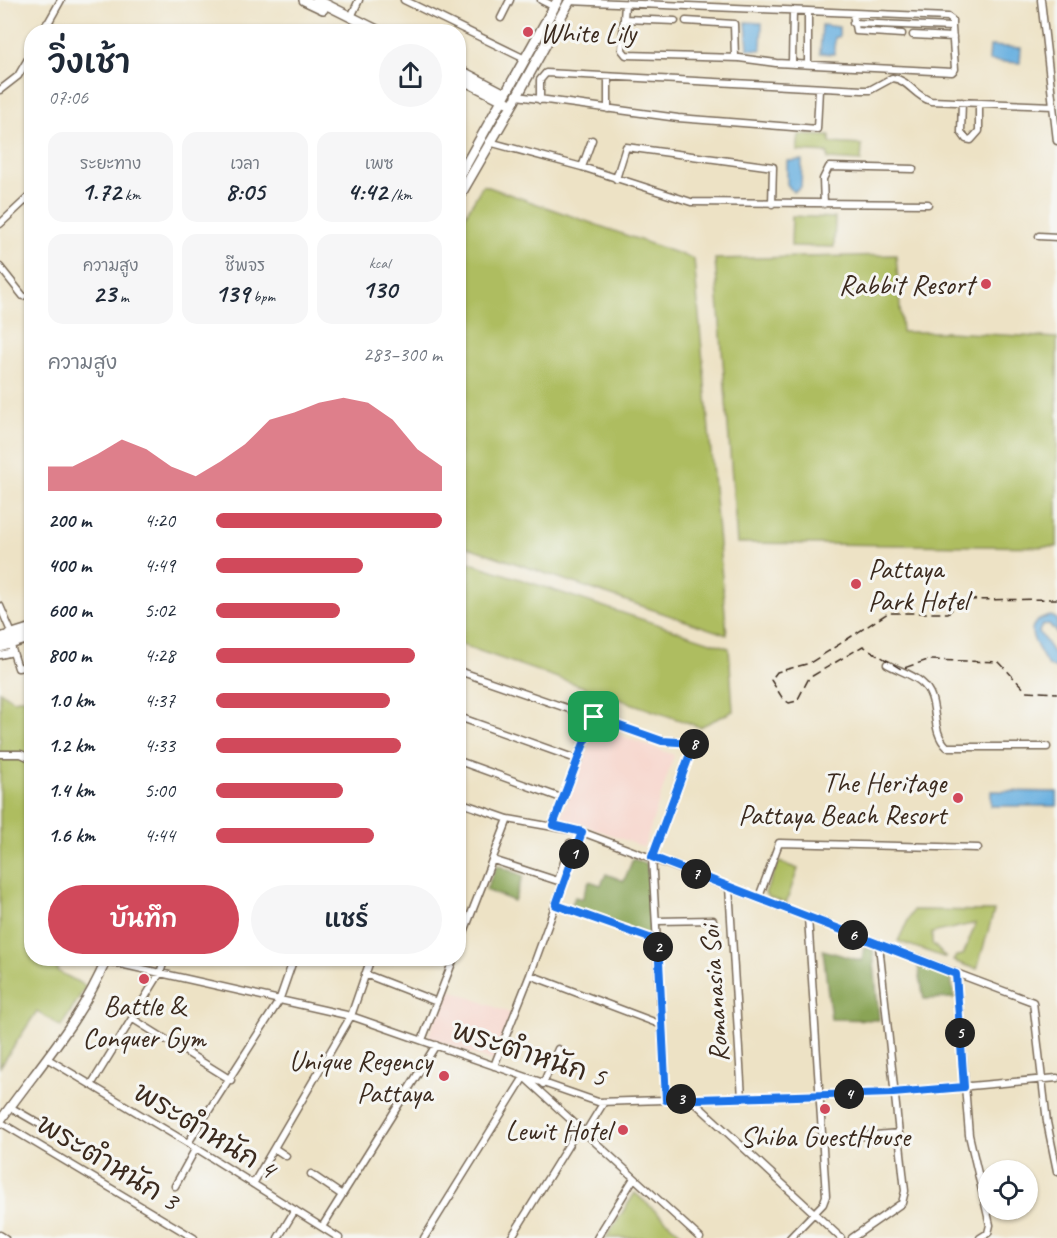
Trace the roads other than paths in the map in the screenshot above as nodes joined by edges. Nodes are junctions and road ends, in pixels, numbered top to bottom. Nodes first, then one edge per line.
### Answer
1 (61, 0) edge
2 (304, 0) edge
3 (317, 0) edge
4 (359, 0) edge
5 (404, 0) edge
6 (510, 0) edge
7 (541, 0) edge
8 (570, 0) edge
9 (1041, 0) edge
10 (556, 3) edge
11 (625, 4) junction
12 (794, 11) junction
13 (808, 12) junction
14 (853, 14) junction
15 (351, 17) junction
16 (501, 18) dead end
17 (624, 19) junction
18 (675, 21) dead end
19 (686, 21) dead end
20 (47, 23) edge
21 (853, 23) junction
22 (352, 24) edge
23 (365, 24) edge
24 (452, 24) edge
25 (952, 27) junction
26 (466, 31) edge
27 (902, 34) dead end
28 (913, 35) dead end
29 (953, 37) junction
30 (735, 58) junction
31 (525, 60) junction
32 (792, 63) junction
33 (808, 64) junction
34 (24, 65) edge
35 (466, 74) edge
36 (608, 77) junction
37 (466, 81) edge
38 (819, 89) junction
39 (0, 90) edge
40 (504, 97) junction
41 (514, 100) junction
42 (540, 100) junction
43 (962, 102) junction
44 (979, 103) junction
45 (1053, 106) junction
46 (608, 109) junction
47 (592, 140) dead end
48 (1057, 141) edge
49 (489, 142) junction
50 (466, 165) edge
51 (582, 167) junction
52 (913, 169) dead end
53 (615, 179) junction
54 (466, 184) edge
55 (24, 202) edge
56 (772, 204) junction
57 (824, 204) junction
58 (928, 204) dead end
59 (0, 224) edge
60 (1039, 236) dead end
61 (1057, 237) edge
62 (0, 267) edge
63 (23, 296) dead end
64 (0, 606) edge
65 (24, 634) edge
66 (0, 638) edge
67 (24, 639) edge
68 (12, 643) junction
69 (0, 647) edge
70 (0, 655) edge
71 (887, 664) dead end
72 (24, 667) edge
73 (466, 672) edge
74 (594, 717) junction
75 (466, 720) edge
76 (1047, 747) dead end
77 (0, 754) edge
78 (24, 755) edge
79 (579, 760) junction
80 (466, 764) edge
81 (564, 799) junction
82 (466, 804) edge
83 (508, 819) junction
84 (553, 825) junction
85 (582, 832) junction
86 (570, 843) dead end
87 (978, 848) dead end
88 (652, 857) junction
89 (493, 860) junction
90 (729, 887) junction
91 (759, 897) junction
92 (556, 905) junction
93 (808, 917) junction
94 (713, 920) dead end
95 (657, 921) junction
96 (466, 928) edge
97 (658, 941) junction
98 (879, 945) junction
99 (104, 966) edge
100 (131, 966) edge
101 (162, 966) edge
102 (291, 966) edge
103 (368, 966) edge
104 (451, 966) edge
105 (160, 973) junction
106 (365, 974) junction
107 (956, 974) junction
108 (530, 975) junction
109 (279, 1000) junction
110 (437, 1002) junction
111 (351, 1016) junction
112 (132, 1019) junction
113 (662, 1025) junction
114 (422, 1040) junction
115 (436, 1045) junction
116 (558, 1049) dead end
117 (48, 1059) junction
118 (494, 1066) junction
119 (524, 1077) junction
120 (1057, 1078) edge
121 (1042, 1079) junction
122 (231, 1080) junction
123 (543, 1084) junction
124 (91, 1085) junction
125 (964, 1087) junction
126 (893, 1093) junction
127 (817, 1095) junction
128 (742, 1098) junction
129 (691, 1099) junction
130 (666, 1100) junction
131 (604, 1102) junction
132 (10, 1107) junction
133 (0, 1122) edge
134 (579, 1128) junction
135 (50, 1130) dead end
136 (585, 1133) junction
137 (899, 1133) junction
138 (864, 1136) dead end
139 (188, 1143) junction
140 (196, 1148) junction
141 (274, 1148) junction
142 (286, 1156) dead end
143 (1057, 1171) edge
144 (311, 1174) dead end
145 (634, 1178) junction
146 (253, 1184) junction
147 (175, 1186) dead end
148 (342, 1196) junction
149 (295, 1209) junction
150 (814, 1213) junction
151 (322, 1227) junction
152 (0, 1235) edge
153 (5, 1238) edge
154 (194, 1238) edge
155 (278, 1238) edge
156 (339, 1238) edge
157 (424, 1238) edge
158 (511, 1238) edge
159 (597, 1238) edge
160 (700, 1238) edge
161 (790, 1238) edge
162 (841, 1238) edge
163 (852, 1238) edge
164 (980, 1238) edge

1 - 20 street
2 - 22 main road
3 - 15 main road
4 - 15 street
5 - 24 street
6 - 16 street
7 - 10 street
8 - 11 street
8 - 41 main road
9 - 45 street
10 - 31 main road
11 - 12 street
11 - 17 street
12 - 13 street
12 - 32 street
13 - 14 street
13 - 33 street
14 - 21 street
14 - 25 street
15 - 23 main road
17 - 18 street
17 - 30 street
19 - 30 street
21 - 25 street
21 - 27 street
25 - 29 street
26 - 31 street
28 - 29 street
29 - 33 street
30 - 32 street
31 - 40 main road
32 - 33 street
34 - 39 street
35 - 40 main road
36 - 38 street
36 - 42 street
36 - 46 street
37 - 40 main road
38 - 43 street
38 - 46 street
40 - 41 main road
40 - 50 main road
41 - 42 street
41 - 49 main road
42 - 46 street
43 - 44 street
43 - 44 street
44 - 45 street
45 - 48 street
47 - 51 street
49 - 51 street
49 - 54 main road
51 - 53 street
52 - 57 street
53 - 56 street
53 - 56 street
55 - 59 street
56 - 57 street
57 - 58 street
60 - 61 street
62 - 63 street
64 - 68 street
65 - 68 main road
66 - 68 main road
67 - 68 main road
68 - 69 main road
68 - 70 street
68 - 72 street
71 - 76 street
73 - 74 street
74 - 79 street
74 - 88 street
75 - 79 street
77 - 78 street
79 - 81 street
80 - 81 street
81 - 84 street
82 - 83 street
83 - 84 street
83 - 89 street
84 - 85 street
85 - 88 street
85 - 92 street
86 - 89 street
87 - 91 street
88 - 90 street
88 - 95 street
89 - 96 street
90 - 91 street
90 - 128 street, Romanasia Soi
91 - 93 street
92 - 97 street
92 - 108 street
93 - 98 street
93 - 127 street
94 - 95 street
95 - 97 street
97 - 113 street
98 - 107 street
98 - 126 street
99 - 117 street
100 - 105 street, พระตำหนัก 5
101 - 105 street
102 - 109 street
103 - 106 street
104 - 110 street
105 - 109 street, พระตำหนัก 5
105 - 112 street
106 - 110 street
106 - 111 street
107 - 121 street
107 - 125 street
108 - 113 street
108 - 118 street
109 - 111 street, พระตำหนัก 5
109 - 122 street
110 - 114 street
111 - 114 street, พระตำหนัก 5
111 - 141 street
112 - 122 street
112 - 124 street
113 - 130 street
114 - 115 street, พระตำหนัก 5
115 - 118 street, พระตำหนัก 5
115 - 148 street
116 - 123 street
117 - 124 street, พระตำหนัก 4
117 - 132 street
118 - 119 street, พระตำหนัก 5
119 - 123 street, พระตำหนัก 5
119 - 134 street
119 - 157 street
120 - 121 street, พระตำหนัก 5
121 - 125 street, พระตำหนัก 5
121 - 143 street
122 - 139 street
123 - 131 street, พระตำหนัก 5
124 - 139 street, พระตำหนัก 4
125 - 126 street, พระตำหนัก 5
125 - 164 street
126 - 127 street, พระตำหนัก 5
126 - 137 street
127 - 128 street, พระตำหนัก 5
127 - 150 street
128 - 129 street, พระตำหนัก 5
129 - 130 street, พระตำหนัก 5
129 - 150 street
130 - 131 street, พระตำหนัก 5
131 - 136 street
132 - 133 street
132 - 135 street
133 - 154 street, พระตำหนัก 3
134 - 136 street
134 - 158 street
136 - 145 street
137 - 138 street
137 - 163 street
139 - 140 street, พระตำหนัก 4
140 - 146 street, พระตำหนัก 4
140 - 147 street
141 - 142 street
141 - 146 street
144 - 148 street
145 - 159 street
145 - 160 street
146 - 149 street, พระตำหนัก 4
148 - 151 street
149 - 151 street, พระตำหนัก 4
149 - 155 street
150 - 161 street
150 - 162 street
151 - 156 street, พระตำหนัก 4
152 - 153 street

